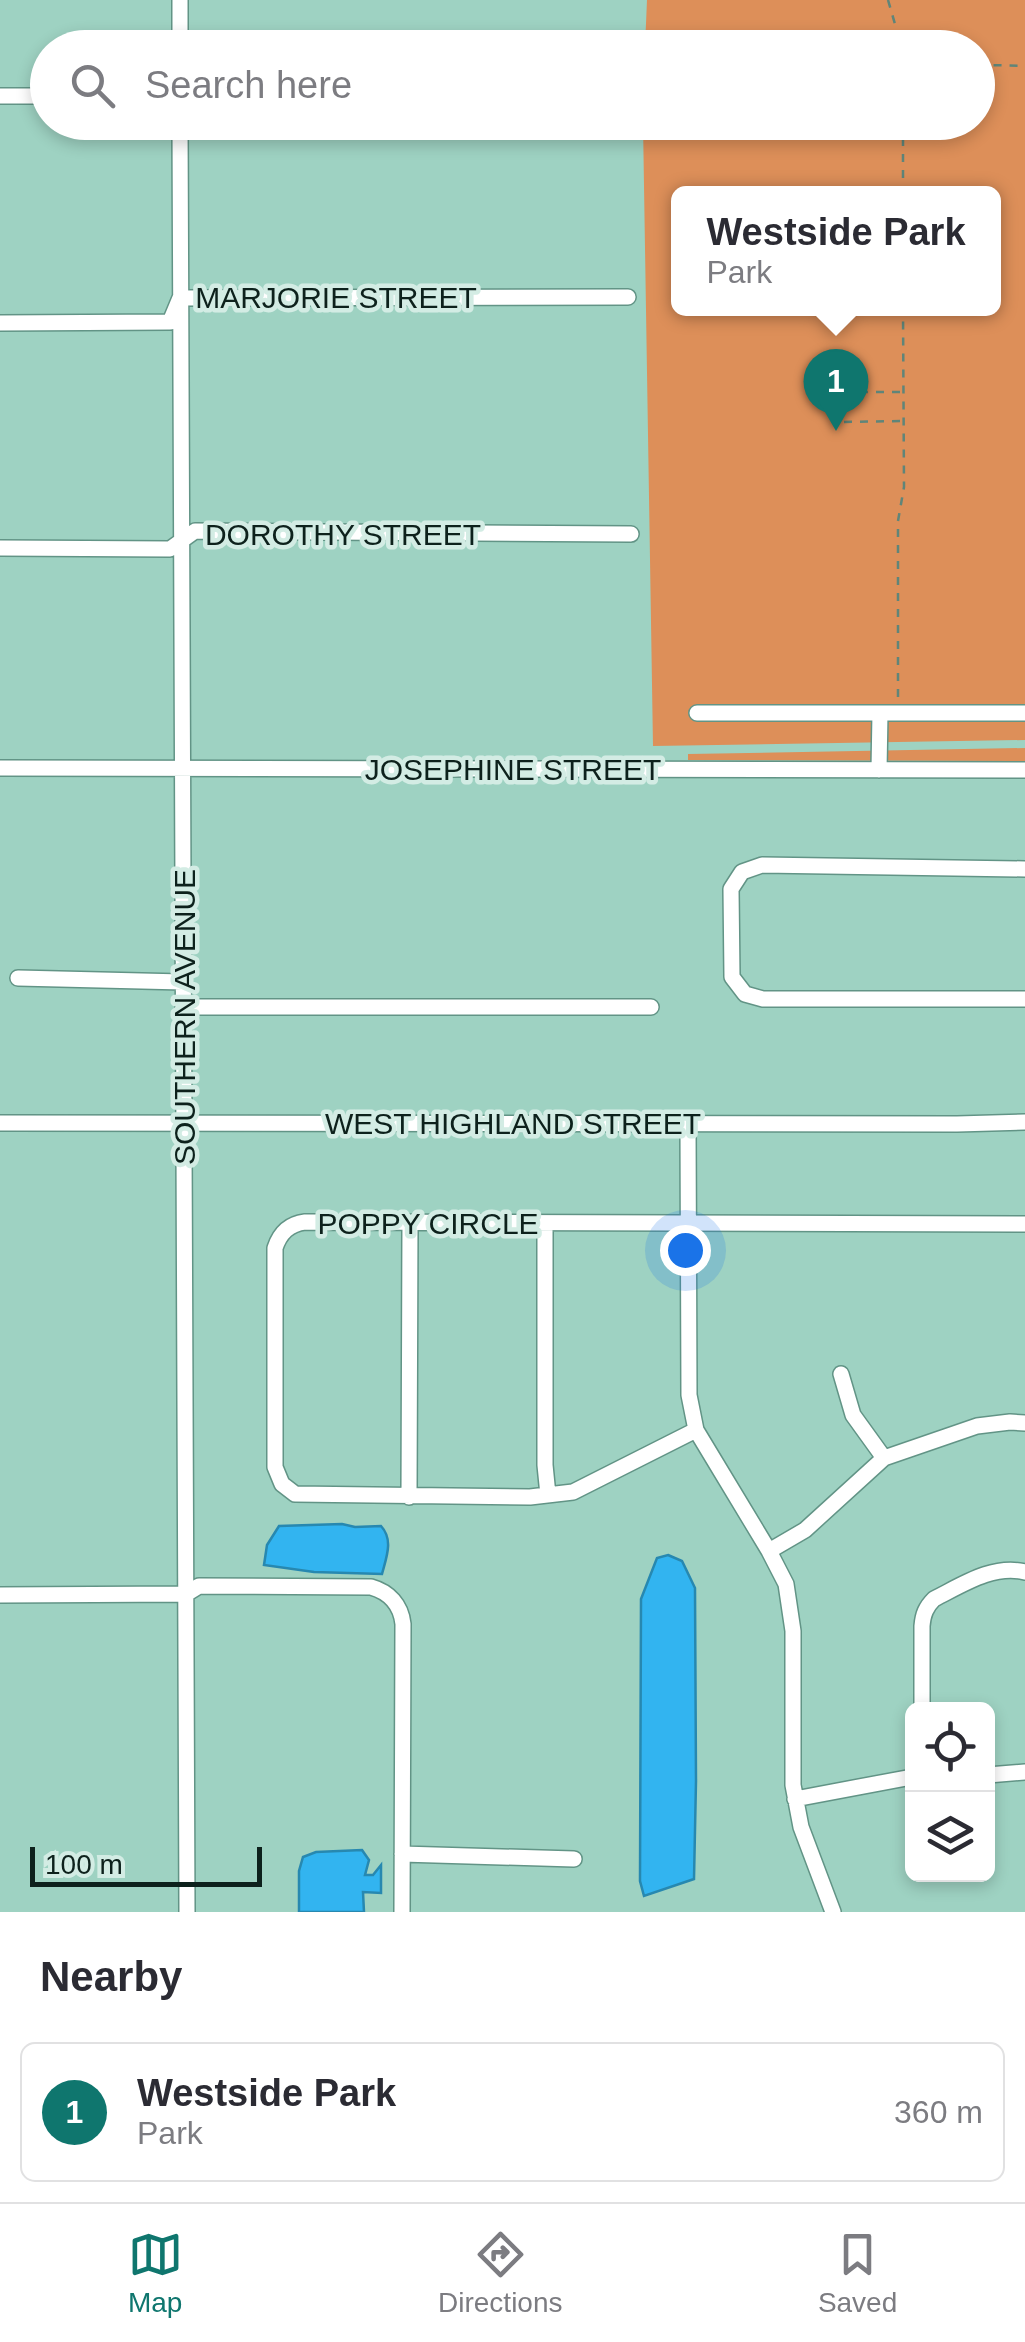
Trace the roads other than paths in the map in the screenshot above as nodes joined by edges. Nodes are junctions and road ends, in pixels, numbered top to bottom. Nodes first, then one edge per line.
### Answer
1 (180, 0) edge
2 (180, 30) edge
3 (0, 96) edge
4 (30, 96) edge
5 (180, 140) edge
6 (628, 296) dead end
7 (180, 298) junction
8 (0, 323) edge
9 (631, 534) dead end
10 (182, 540) junction
11 (0, 548) edge
12 (696, 713) dead end
13 (880, 713) junction
14 (1025, 713) edge
15 (0, 768) edge
16 (183, 768) junction
17 (880, 770) junction
18 (1025, 770) edge
19 (1025, 869) edge
20 (18, 978) dead end
21 (182, 982) junction
22 (1025, 998) edge
23 (183, 1007) junction
24 (651, 1007) dead end
25 (0, 1122) edge
26 (184, 1122) junction
27 (1025, 1122) edge
28 (688, 1124) junction
29 (410, 1223) junction
30 (545, 1223) junction
31 (688, 1224) junction
32 (1025, 1224) edge
33 (840, 1374) dead end
34 (1025, 1423) edge
35 (696, 1430) junction
36 (884, 1458) junction
37 (548, 1495) junction
38 (409, 1497) junction
39 (769, 1551) junction
40 (1025, 1572) edge
41 (186, 1594) junction
42 (0, 1595) edge
43 (922, 1702) edge
44 (1025, 1772) edge
45 (995, 1774) edge
46 (905, 1778) edge
47 (795, 1799) junction
48 (402, 1854) junction
49 (574, 1859) dead end
50 (187, 1912) edge
51 (402, 1912) edge
52 (833, 1912) edge

1 - 2 street
3 - 4 street
5 - 7 street, SOUTHERN AVENUE
6 - 7 street, MARJORIE STREET
7 - 8 street, MARJORIE STREET
7 - 10 street, SOUTHERN AVENUE
9 - 10 street, DOROTHY STREET
10 - 11 street, DOROTHY STREET
10 - 16 street, SOUTHERN AVENUE
12 - 13 street
13 - 14 street
13 - 17 street
15 - 16 street, JOSEPHINE STREET
16 - 17 street, JOSEPHINE STREET
16 - 21 street, SOUTHERN AVENUE
17 - 18 street, JOSEPHINE STREET
19 - 22 street
20 - 21 street
21 - 23 street, SOUTHERN AVENUE
23 - 24 street
23 - 26 street, SOUTHERN AVENUE
25 - 26 street, WEST HIGHLAND STREET
26 - 28 street, WEST HIGHLAND STREET
26 - 41 street, SOUTHERN AVENUE
27 - 28 street, WEST HIGHLAND STREET
28 - 31 street
29 - 30 street, POPPY CIRCLE
29 - 38 street
29 - 38 street, POPPY CIRCLE
30 - 31 street, POPPY CIRCLE
30 - 37 street
31 - 32 street, POPPY CIRCLE
31 - 35 street
33 - 36 street
34 - 36 street
35 - 37 street, POPPY CIRCLE
35 - 39 street
36 - 39 street
37 - 38 street, POPPY CIRCLE
39 - 47 street
40 - 43 street
41 - 42 street
41 - 48 street
41 - 50 street, SOUTHERN AVENUE
44 - 45 street
46 - 47 street
47 - 52 street
48 - 49 street
48 - 51 street

